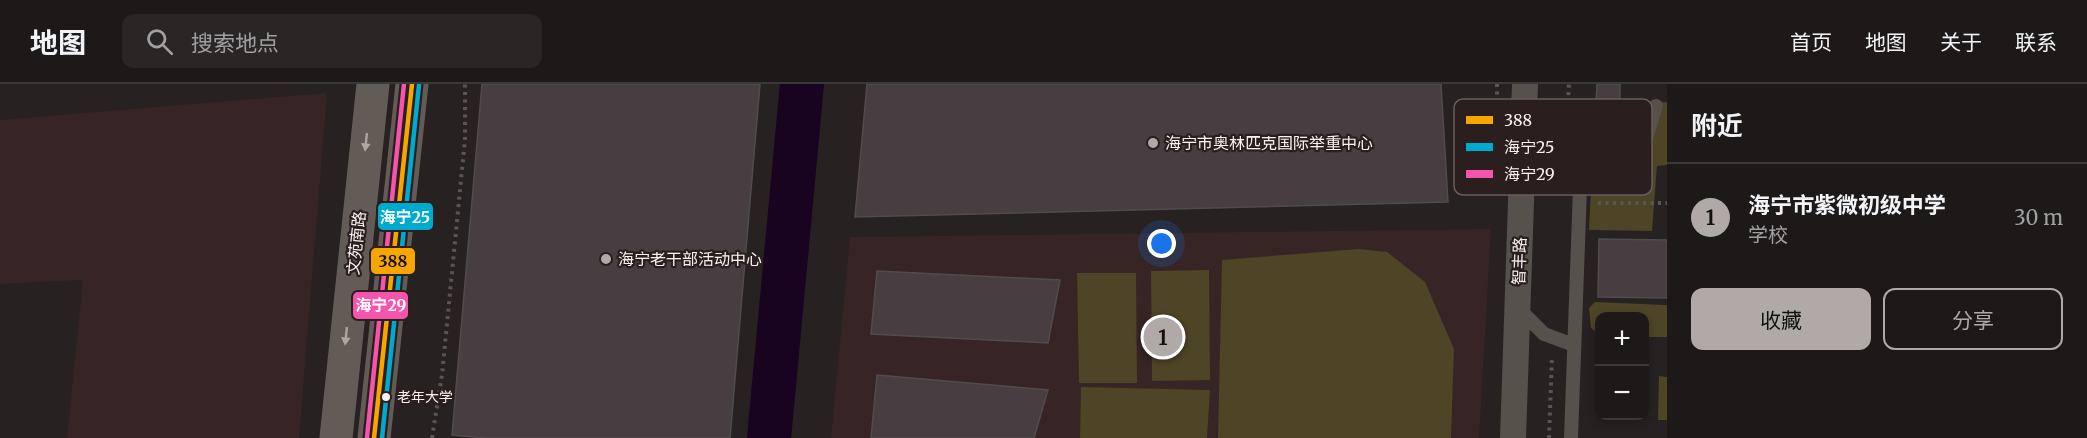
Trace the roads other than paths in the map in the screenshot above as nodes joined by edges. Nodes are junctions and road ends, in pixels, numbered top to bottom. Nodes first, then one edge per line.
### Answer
1 (373, 84) edge
2 (412, 84) edge
3 (1525, 84) edge
4 (1525, 99) edge
5 (1656, 106) dead end
6 (1652, 119) edge
7 (1522, 195) edge
8 (1580, 195) edge
9 (1518, 309) junction
10 (1574, 345) junction
11 (336, 438) edge
12 (374, 438) edge
13 (1513, 438) edge
14 (1571, 438) edge

1 -> 11 main road, 文苑南路
2 - 12 main road
3 - 4 street, 智丰路
5 - 6 lane
7 - 9 street, 智丰路
8 - 10 lane
9 - 10 lane
9 - 13 street, 智丰路
10 - 14 lane

